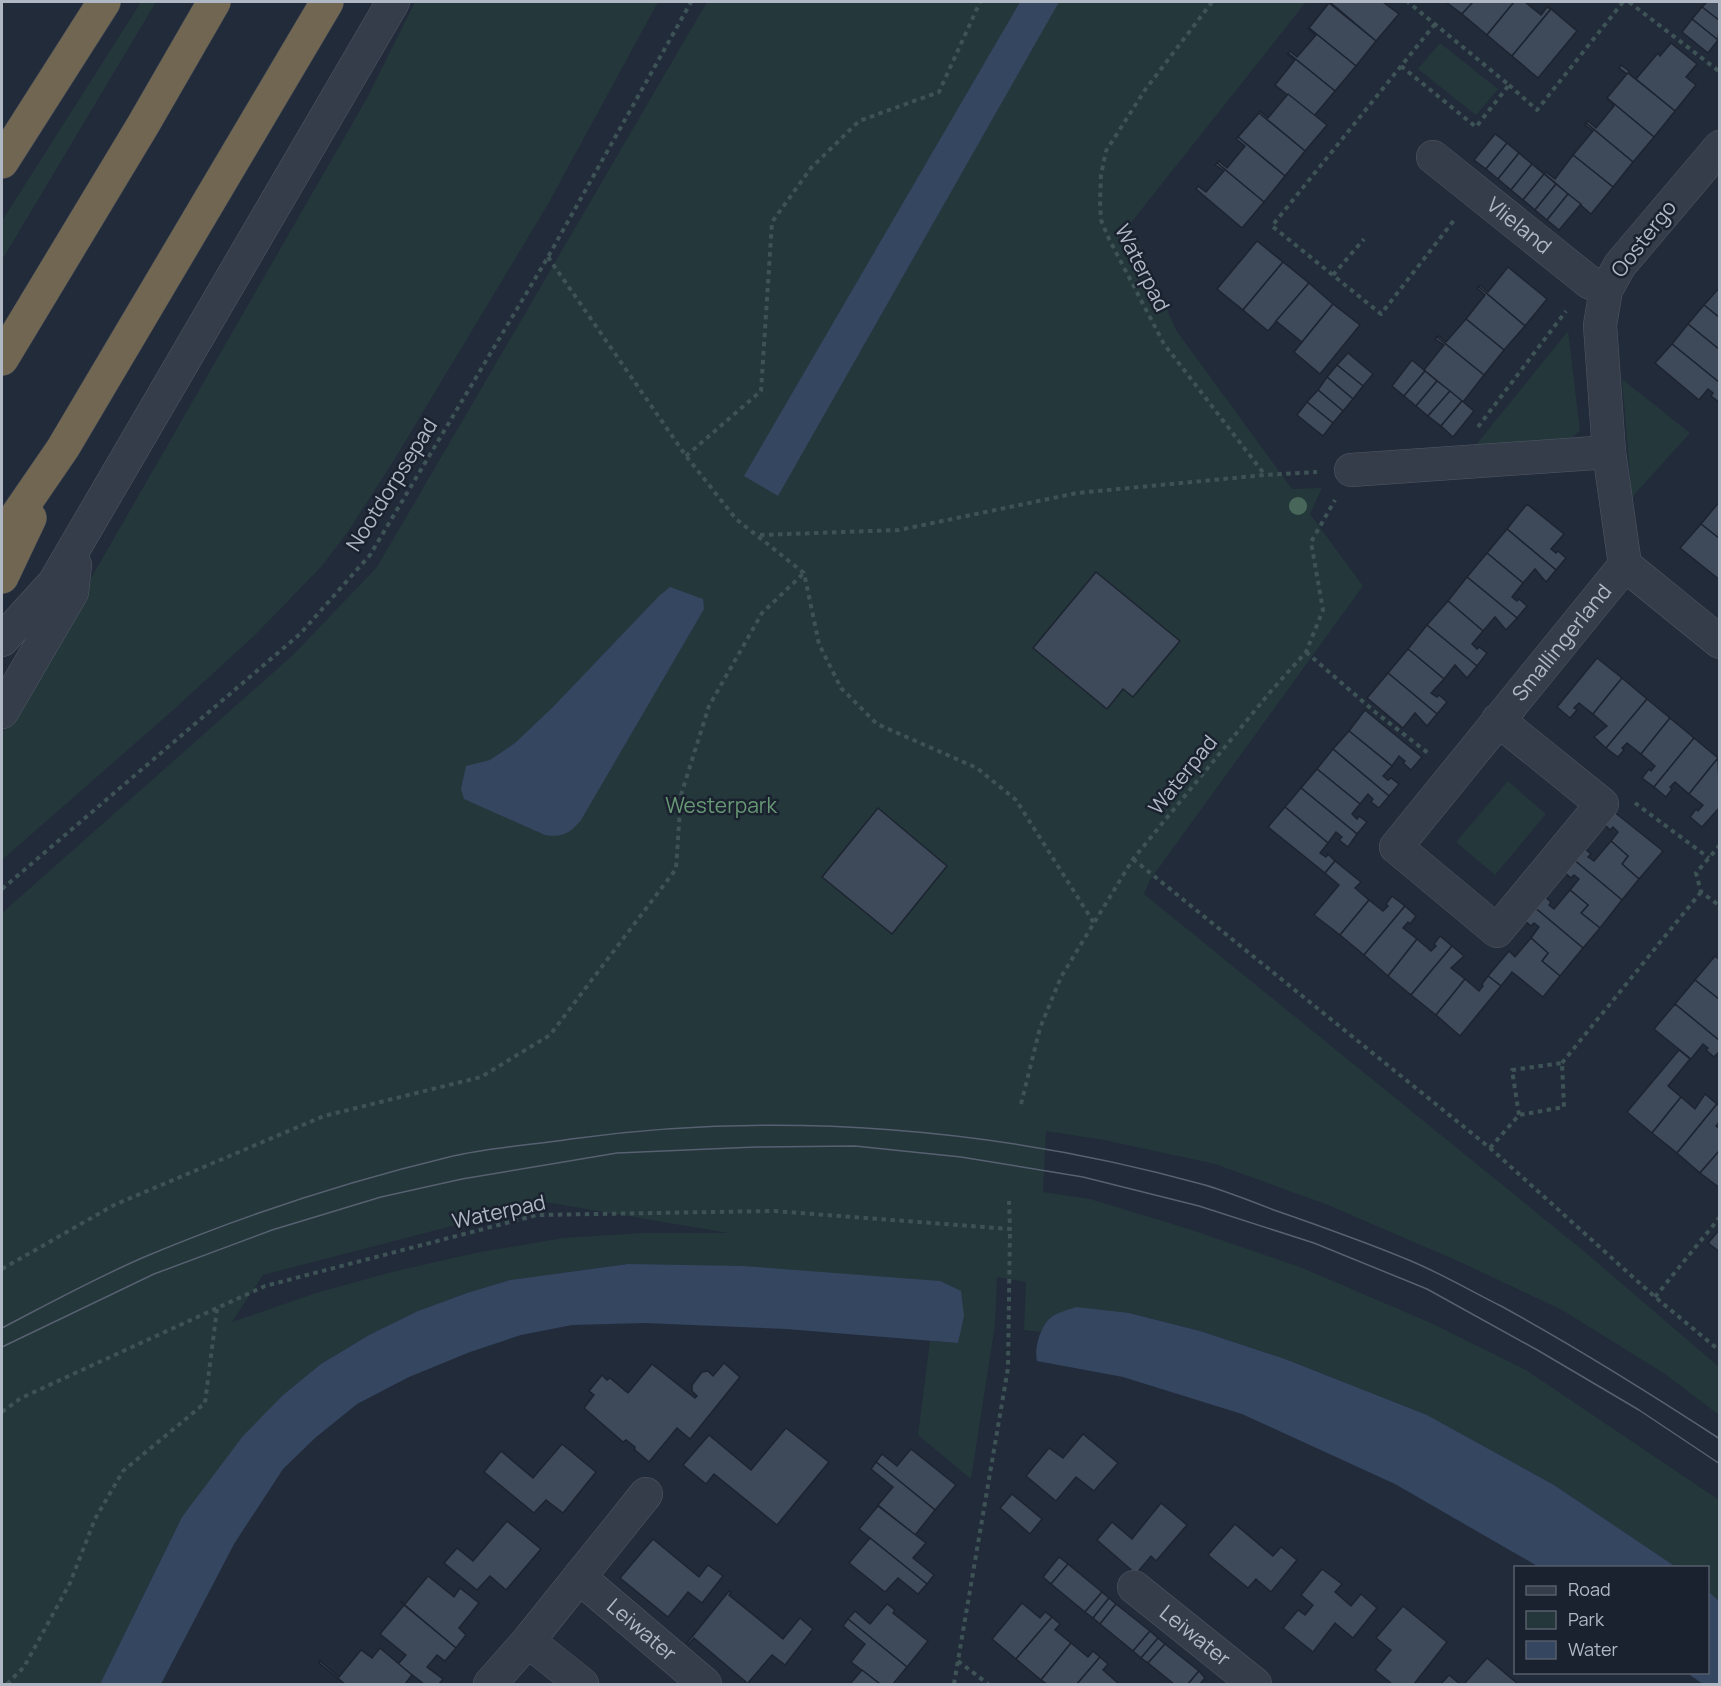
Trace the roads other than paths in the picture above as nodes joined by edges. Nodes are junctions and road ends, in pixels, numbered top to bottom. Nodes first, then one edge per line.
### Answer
1 (104, 2) edge
2 (214, 2) edge
3 (327, 2) edge
4 (393, 2) edge
5 (1719, 147) edge
6 (1433, 157) dead end
7 (2, 162) edge
8 (1597, 286) junction
9 (2, 359) edge
10 (63, 448) junction
11 (1609, 452) junction
12 (1351, 470) road end
13 (2, 537) edge
14 (79, 540) junction
15 (1625, 565) junction
16 (2, 577) edge
17 (2, 640) edge
18 (1719, 642) edge
19 (2, 712) edge
20 (1498, 720) junction
21 (646, 1494) dead end
22 (579, 1577) junction
23 (1134, 1587) dead end
24 (528, 1641) junction
25 (490, 1684) edge
26 (582, 1684) edge
27 (705, 1684) edge
28 (1255, 1684) edge

1 - 7 highway
2 - 9 highway
3 - 10 highway
4 - 14 street
5 - 8 street, Oostergo
6 - 8 street, Vlieland
8 - 11 street, Oostergo
10 - 13 highway
10 - 16 highway
11 - 12 street
11 - 15 street, Oostergo
14 - 17 street
14 - 19 street
15 - 18 street
15 - 20 street, Smallingerland
20 - 20 street, Smallingerland
21 - 22 street
22 - 24 street
22 - 27 street, Leiwater
23 - 28 street, Leiwater
24 - 25 street
24 - 26 street

